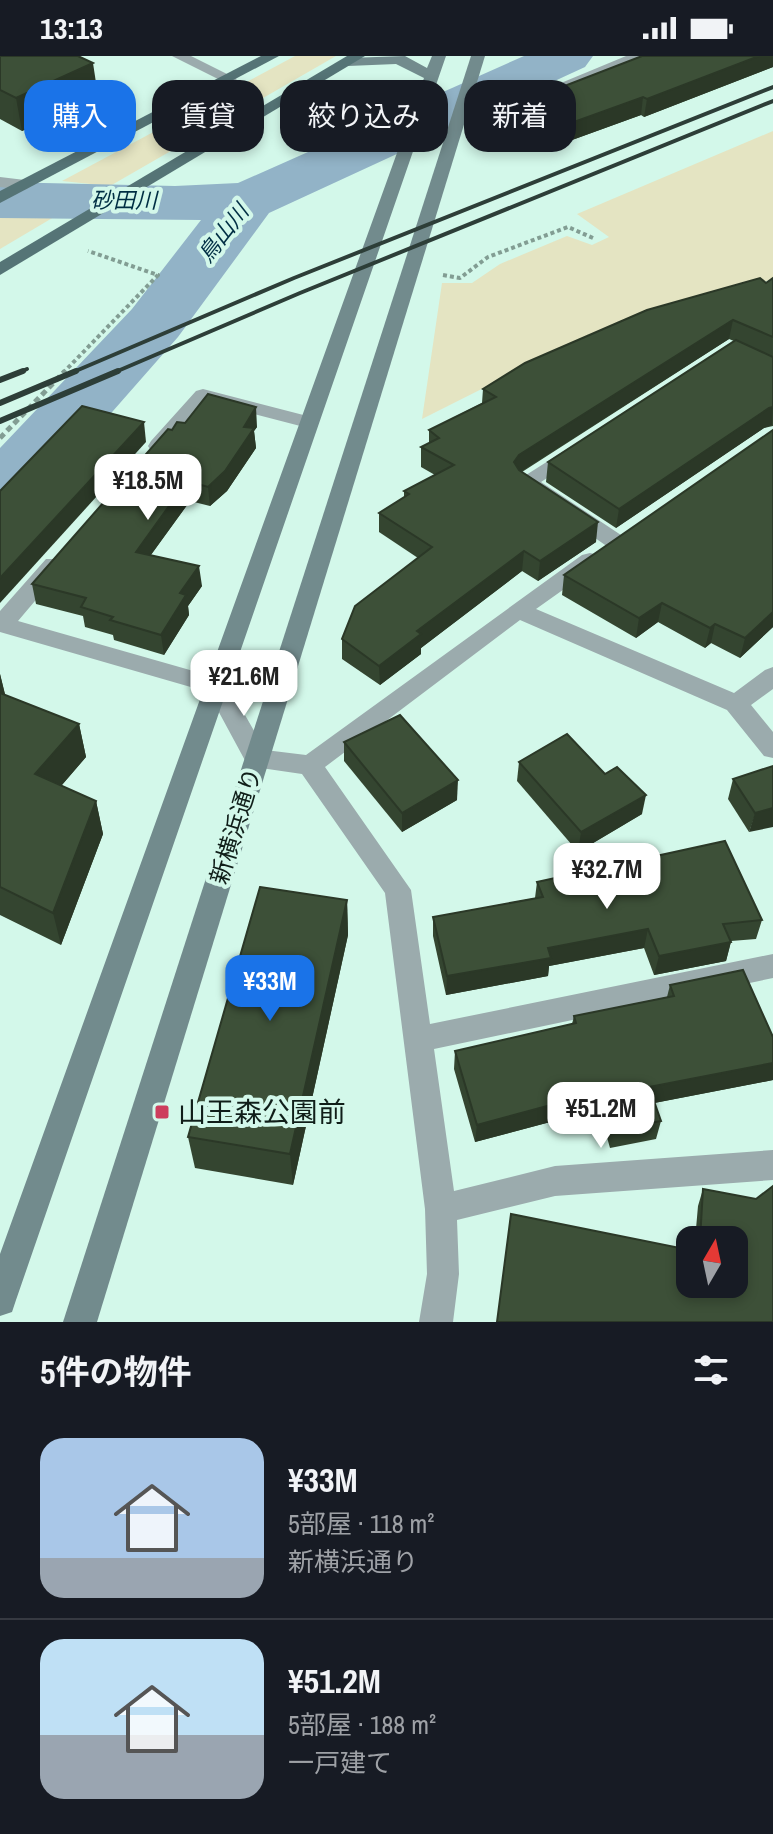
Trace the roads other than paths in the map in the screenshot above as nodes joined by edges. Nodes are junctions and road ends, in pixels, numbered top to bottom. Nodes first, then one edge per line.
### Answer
1 (179, 56) edge
2 (272, 56) edge
3 (439, 56) edge
4 (639, 56) edge
5 (478, 58) edge
6 (353, 59) edge
7 (431, 77) junction
8 (229, 79) junction
9 (576, 81) edge
10 (0, 182) edge
11 (25, 185) junction
12 (0, 198) edge
13 (0, 270) edge
14 (308, 422) junction
15 (590, 440) edge
16 (142, 463) edge
17 (72, 544) edge
18 (518, 610) junction
19 (1, 624) edge
20 (773, 676) edge
21 (217, 686) junction
22 (736, 704) junction
23 (773, 749) edge
24 (257, 759) junction
25 (310, 765) junction
26 (773, 966) edge
27 (418, 1039) junction
28 (773, 1165) edge
29 (441, 1209) junction
30 (0, 1300) edge
31 (80, 1322) edge
32 (436, 1322) edge

1 - 8 street
2 - 8 main road
3 - 7 street
4 - 9 street
5 - 24 street, 新横浜通り
6 - 7 street
6 - 13 main road
7 - 14 street
8 - 11 main road
10 - 11 street
11 - 12 main road
14 - 16 street
14 - 21 street
15 - 18 street
17 - 19 street
18 - 22 street
18 - 25 street
19 - 21 street
20 - 22 street
21 - 24 street
21 - 30 street
22 - 23 street
24 - 25 street
24 - 31 street, 新横浜通り
25 - 27 street
26 - 27 street
27 - 29 street
28 - 29 street
29 - 32 street

